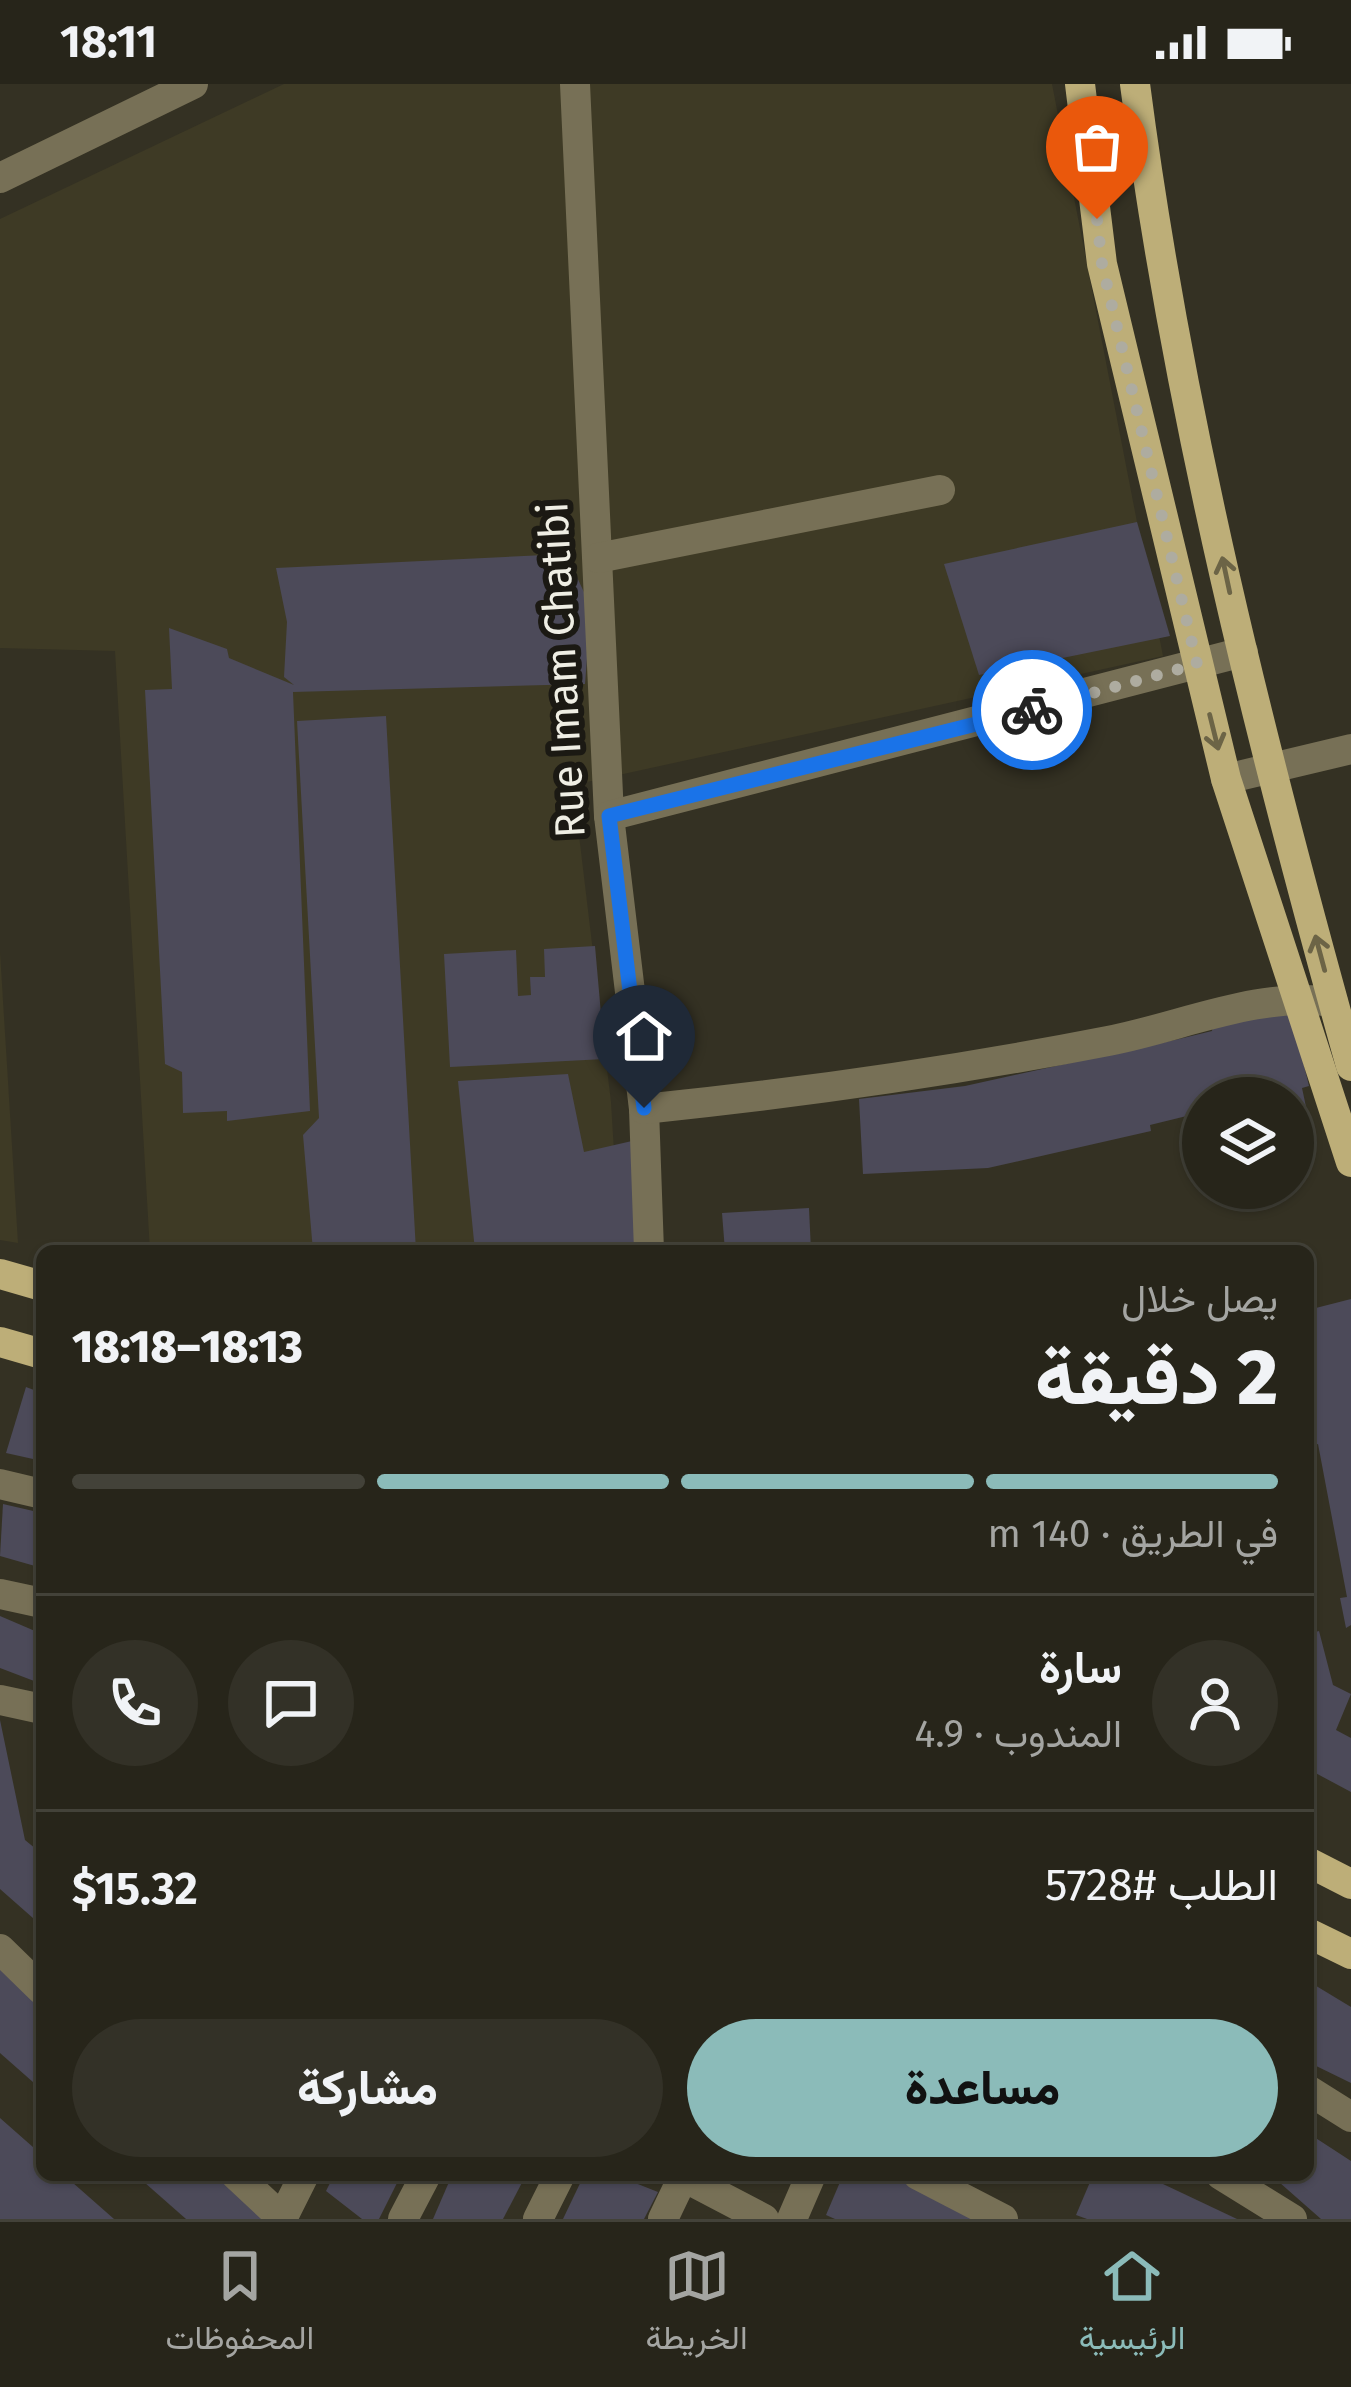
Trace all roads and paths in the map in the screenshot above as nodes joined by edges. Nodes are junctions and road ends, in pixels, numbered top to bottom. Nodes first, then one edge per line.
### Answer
1 (193, 84) edge
2 (575, 84) edge
3 (1080, 84) edge
4 (1135, 84) edge
5 (0, 178) edge
6 (940, 490) dead end
7 (598, 558) junction
8 (1243, 652) junction
9 (1197, 664) junction
10 (1351, 749) edge
11 (1272, 769) junction
12 (1226, 779) junction
13 (609, 816) junction
14 (1296, 997) junction
15 (1333, 1002) junction
16 (1351, 1066) edge
17 (644, 1108) junction
18 (1351, 1162) edge
19 (649, 1245) edge
20 (0, 1274) edge
21 (36, 1284) edge
22 (0, 1342) edge
23 (36, 1352) edge
24 (0, 1484) edge
25 (36, 1493) edge
26 (0, 1594) edge
27 (36, 1602) edge
28 (0, 1700) edge
29 (36, 1707) edge
30 (1314, 1865) edge
31 (1351, 1884) edge
32 (1314, 1937) edge
33 (0, 1949) edge
34 (1351, 1954) edge
35 (36, 1984) edge
36 (1314, 2094) edge
37 (1351, 2117) edge
38 (242, 2181) edge
39 (301, 2181) edge
40 (424, 2181) edge
41 (557, 2181) edge
42 (679, 2181) edge
43 (691, 2181) edge
44 (808, 2181) edge
45 (930, 2181) edge
46 (1231, 2181) edge
47 (283, 2219) edge
48 (403, 2219) edge
49 (538, 2219) edge
50 (663, 2219) edge
51 (764, 2219) edge
52 (792, 2219) edge
53 (1003, 2219) edge
54 (1292, 2219) edge

1 - 5 street
2 - 7 street, Rue Imam Chatibi
3 - 9 main road
8 -> 4 main road
6 - 7 street
7 - 13 street, Rue Imam Chatibi
8 - 9 street
8 - 11 main road
9 -> 12 main road
9 - 13 street
10 - 11 street
11 - 12 street
15 -> 11 main road
12 - 14 main road
13 - 17 street, Rue Imam Chatibi
14 - 15 street
14 - 17 street
14 - 18 main road
15 - 16 main road
17 - 19 street, Rue Imam Chatibi
20 - 21 main road
22 - 23 main road
24 - 25 street
26 - 27 street
28 - 29 street
30 - 31 main road
32 - 34 main road
33 - 35 street
36 - 37 street
38 - 47 street
39 - 47 street
40 - 48 street
41 - 49 street
42 - 50 street
43 - 51 street
44 - 52 street
45 - 53 street
46 - 54 street

